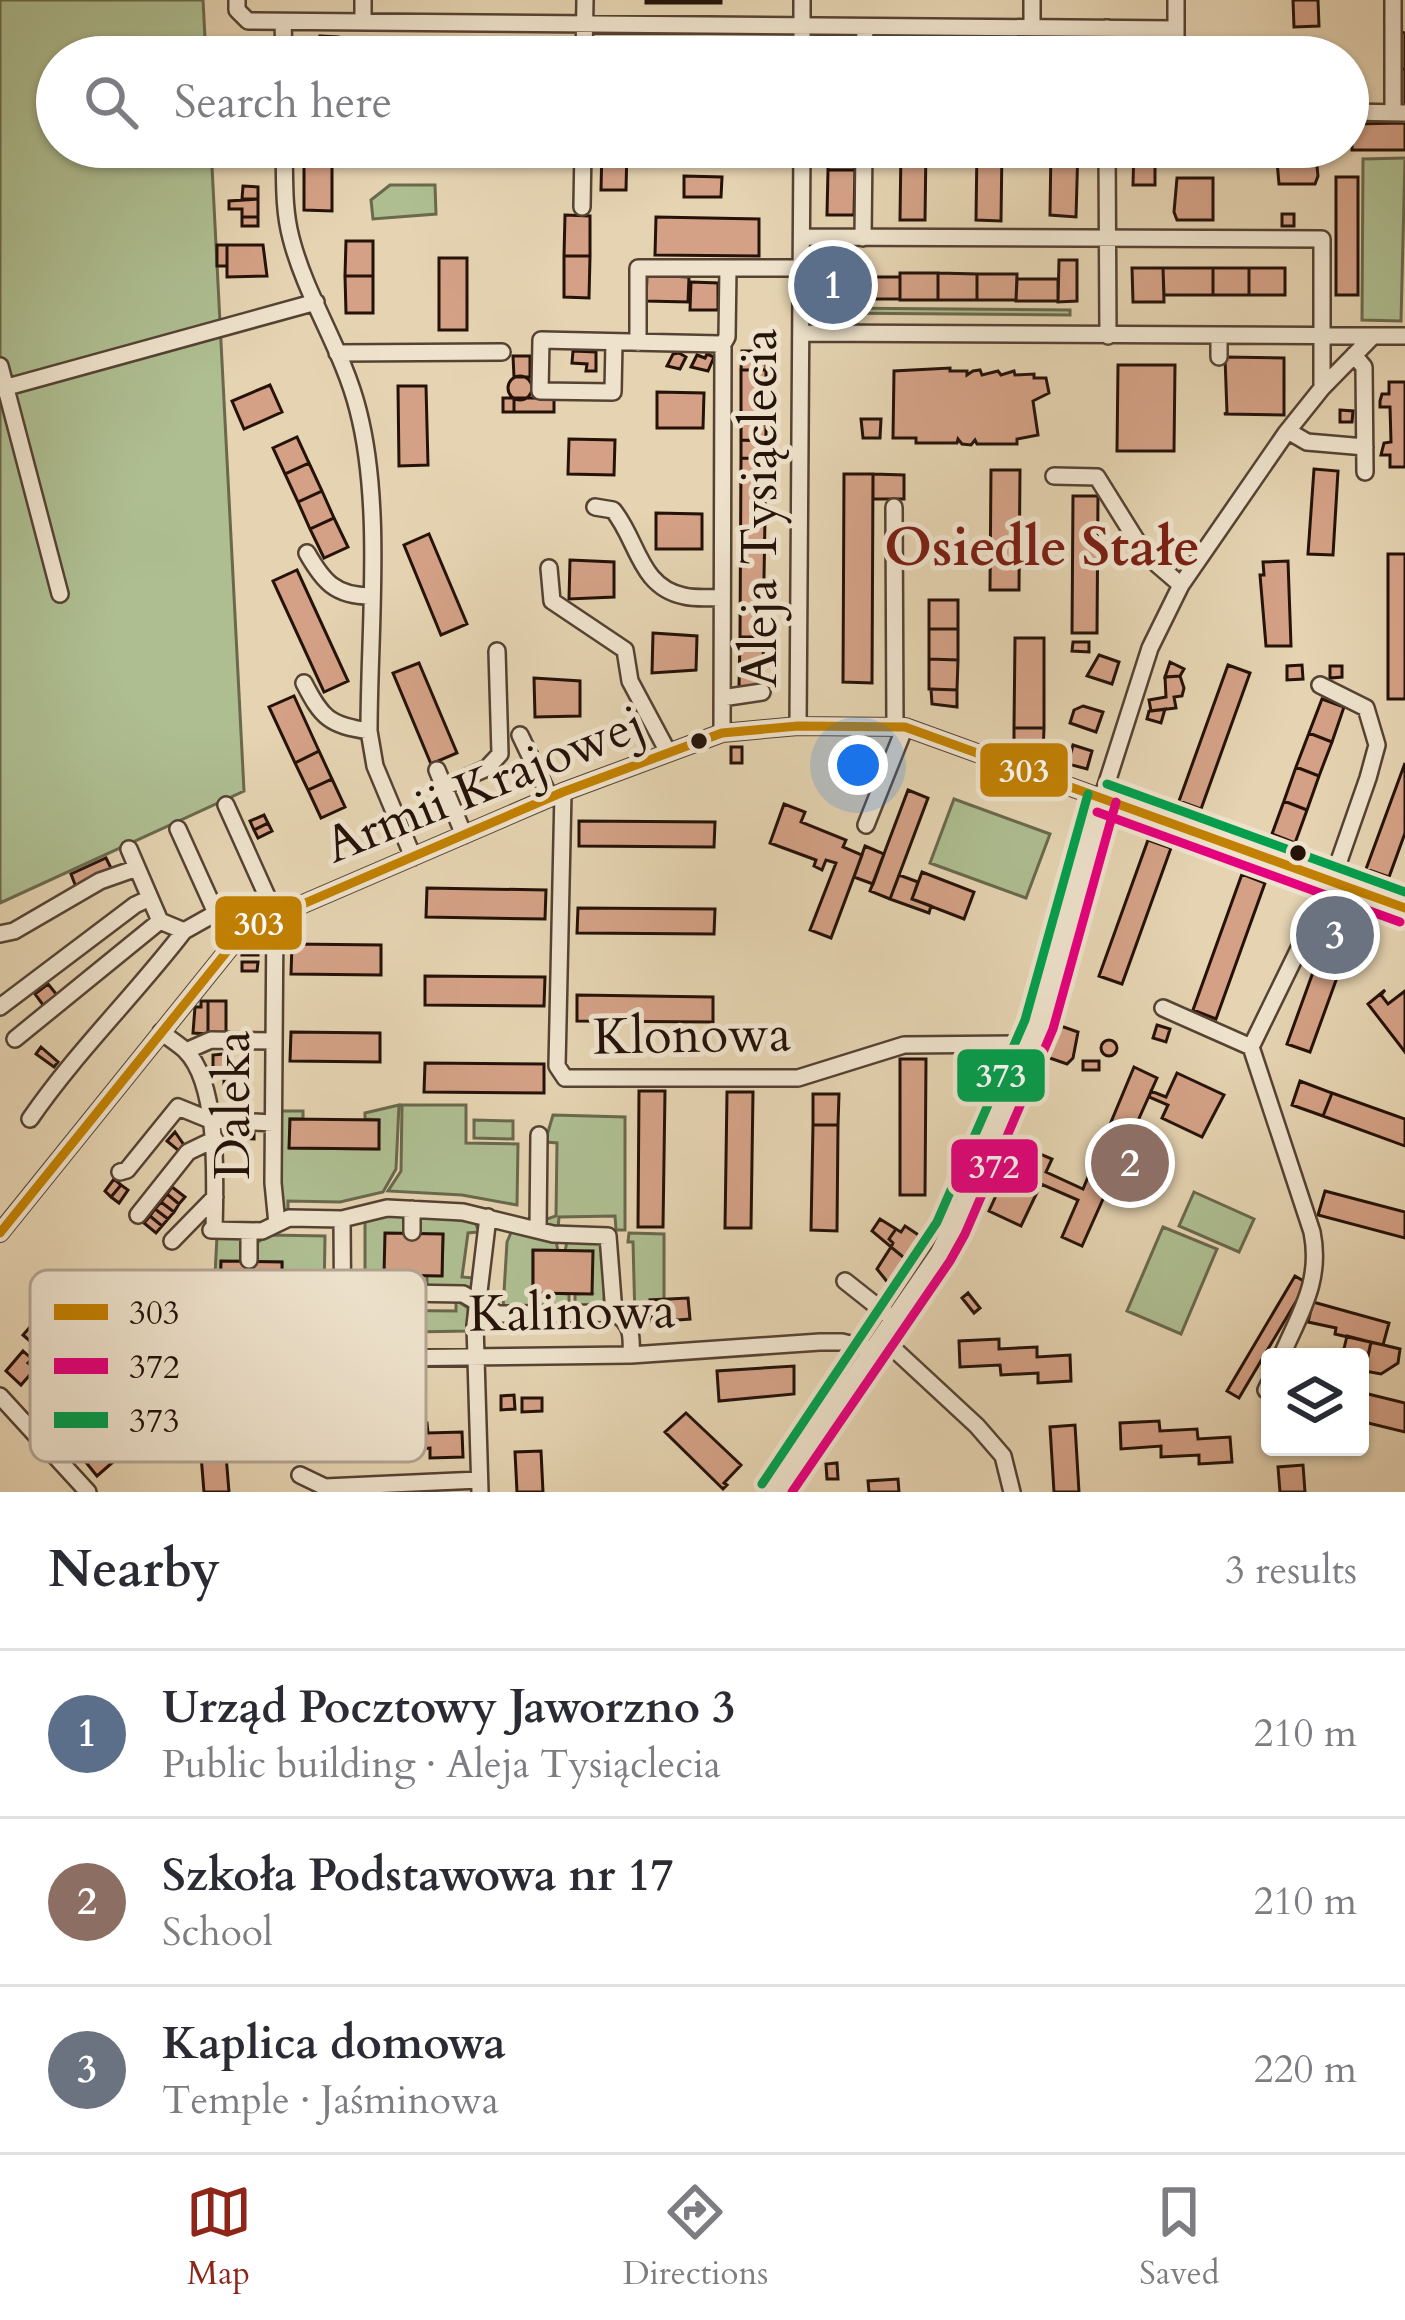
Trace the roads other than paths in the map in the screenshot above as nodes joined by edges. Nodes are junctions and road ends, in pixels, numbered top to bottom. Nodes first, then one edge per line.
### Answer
1 (362, 0) edge
2 (585, 0) edge
3 (802, 0) edge
4 (1032, 0) edge
5 (1176, 0) edge
6 (1393, 0) edge
7 (237, 5) edge
8 (217, 10) dead end
9 (363, 21) junction
10 (284, 22) junction
11 (585, 24) junction
12 (802, 27) junction
13 (865, 27) junction
14 (1032, 27) junction
15 (1107, 28) junction
16 (1177, 29) junction
17 (284, 36) edge
18 (585, 36) edge
19 (802, 36) edge
20 (865, 36) edge
21 (1107, 36) edge
22 (1177, 36) edge
23 (1369, 112) edge
24 (1399, 113) edge
25 (284, 168) edge
26 (583, 168) edge
27 (802, 168) edge
28 (864, 168) edge
29 (1107, 168) edge
30 (582, 207) dead end
31 (802, 237) junction
32 (863, 238) junction
33 (1108, 239) junction
34 (728, 268) junction
35 (802, 268) junction
36 (316, 302) junction
37 (801, 333) junction
38 (1108, 336) junction
39 (1219, 336) junction
40 (1401, 336) edge
41 (1322, 337) junction
42 (1372, 337) junction
43 (614, 342) junction
44 (638, 343) junction
45 (723, 344) junction
46 (502, 352) dead end
47 (337, 353) junction
48 (1354, 355) junction
49 (1219, 357) dead end
50 (0, 366) edge
51 (3, 388) edge
52 (1322, 388) junction
53 (1288, 431) junction
54 (1365, 447) junction
55 (1365, 472) dead end
56 (1054, 476) dead end
57 (595, 506) dead end
58 (894, 507) dead end
59 (307, 553) dead end
60 (549, 568) dead end
61 (1181, 585) junction
62 (61, 594) dead end
63 (370, 596) junction
64 (722, 598) junction
65 (496, 651) dead end
66 (304, 682) dead end
67 (1320, 685) dead end
68 (762, 692) dead end
69 (722, 698) junction
70 (798, 726) junction
71 (900, 728) junction
72 (368, 731) junction
73 (722, 733) junction
74 (520, 735) dead end
75 (668, 752) junction
76 (437, 770) dead end
77 (445, 787) junction
78 (557, 795) junction
79 (1102, 798) junction
80 (226, 805) dead end
81 (866, 825) dead end
82 (178, 829) dead end
83 (464, 835) junction
84 (129, 849) dead end
85 (413, 857) junction
86 (137, 868) junction
87 (1332, 880) junction
88 (150, 898) junction
89 (1405, 908) edge
90 (215, 913) junction
91 (275, 914) junction
92 (160, 921) junction
93 (244, 929) junction
94 (184, 931) junction
95 (7, 933) edge
96 (0, 950) edge
97 (0, 1006) edge
98 (1163, 1008) dead end
99 (161, 1033) junction
100 (15, 1039) dead end
101 (274, 1041) junction
102 (1031, 1044) junction
103 (1251, 1047) junction
104 (186, 1051) junction
105 (30, 1119) dead end
106 (210, 1120) junction
107 (273, 1123) junction
108 (539, 1135) dead end
109 (215, 1138) junction
110 (119, 1172) dead end
111 (215, 1197) junction
112 (412, 1210) junction
113 (138, 1215) dead end
114 (488, 1217) junction
115 (342, 1219) junction
116 (277, 1224) junction
117 (538, 1229) junction
118 (249, 1231) junction
119 (412, 1232) dead end
120 (0, 1233) edge
121 (172, 1241) dead end
122 (249, 1260) dead end
123 (343, 1270) edge
124 (845, 1280) dead end
125 (426, 1293) edge
126 (477, 1302) junction
127 (614, 1313) junction
128 (893, 1319) junction
129 (876, 1343) junction
130 (1285, 1348) edge
131 (426, 1355) edge
132 (474, 1355) junction
133 (631, 1355) junction
134 (0, 1396) edge
135 (30, 1429) edge
136 (60, 1462) edge
137 (300, 1475) dead end
138 (479, 1486) edge
139 (88, 1492) edge
140 (774, 1492) edge
141 (1012, 1492) edge

1 - 9 street
2 - 11 street
3 - 12 street
4 - 14 street
5 - 16 street
6 - 24 street
7 - 8 street
7 - 10 street
9 - 10 street
9 - 11 street
10 - 17 street
11 - 12 street
11 - 18 street
12 - 13 street
12 - 19 street
13 - 14 street
13 - 20 street
14 - 15 street
15 - 16 street
15 - 21 street
16 - 22 street
23 - 24 street
25 - 36 street
26 - 30 street
27 - 31 street, Aleja Tysiąclecia
28 - 32 street
29 - 33 street
31 - 32 street
31 - 35 street, Aleja Tysiąclecia
32 - 33 street
33 - 38 street
33 - 41 street
34 - 35 street
34 - 44 street
34 - 45 street
35 - 37 street, Aleja Tysiąclecia
36 - 47 street
36 - 51 street
37 - 38 street
37 - 70 street, Aleja Tysiąclecia
38 - 39 street
39 - 41 street
39 - 49 street
40 - 42 street
41 - 42 street
41 - 52 street
42 - 48 street
43 - 43 street
43 - 44 street
44 - 45 street
45 - 64 street
46 - 47 street
47 - 63 street
48 - 52 street
48 - 54 street
50 - 51 street
51 - 62 street
52 - 53 street
53 - 54 street
53 - 61 street
54 - 55 street
56 - 61 street
57 - 64 street
58 - 71 street
59 - 63 street
60 - 75 street
61 - 79 street
63 - 72 street
64 - 69 street
65 - 77 street
66 - 72 street
67 - 87 street
68 - 69 street
69 - 73 street
70 - 71 street, Armii Krajowej
70 - 73 street, Armii Krajowej
71 - 79 street, Armii Krajowej
71 - 81 street
72 - 85 street
73 - 75 street, Armii Krajowej
74 - 78 street
75 - 78 street, Armii Krajowej
76 - 77 street
77 - 83 street
78 - 83 street, Armii Krajowej
78 - 102 street, Klonowa
79 - 87 street, Armii Krajowej
79 - 102 street
80 - 91 street
82 - 90 street
83 - 85 street, Armii Krajowej
84 - 86 street
85 - 91 street, Armii Krajowej
86 - 88 street
86 - 95 street
87 - 89 street, Armii Krajowej
87 - 103 street
88 - 92 street
88 - 97 street
90 - 93 street
90 - 94 street
91 - 93 street, Armii Krajowej
91 - 101 street, Daleka
92 - 94 street
92 - 100 street
93 - 99 street, Armii Krajowej
94 - 105 street
95 - 96 street
98 - 103 street
99 - 104 street
99 - 120 street, Armii Krajowej
101 - 104 street
101 - 107 street, Daleka
102 - 128 street
103 - 130 street
104 - 106 street
106 - 107 street
106 - 109 street
106 - 110 street
107 - 116 street, Daleka
108 - 117 street
109 - 111 street
109 - 113 street
111 - 118 street
111 - 121 street
112 - 114 street
112 - 115 street
112 - 119 street
114 - 117 street
114 - 126 street
115 - 116 street
115 - 123 street
116 - 118 street
117 - 127 street
118 - 122 street
124 - 128 street
125 - 126 street
126 - 127 street
126 - 132 street
127 - 133 street
128 - 129 street
129 - 133 street, Kalinowa
129 - 140 street
129 - 141 street
131 - 132 street, Kalinowa
132 - 133 street, Kalinowa
132 - 138 street
134 - 135 street
136 - 139 street
137 - 138 street

